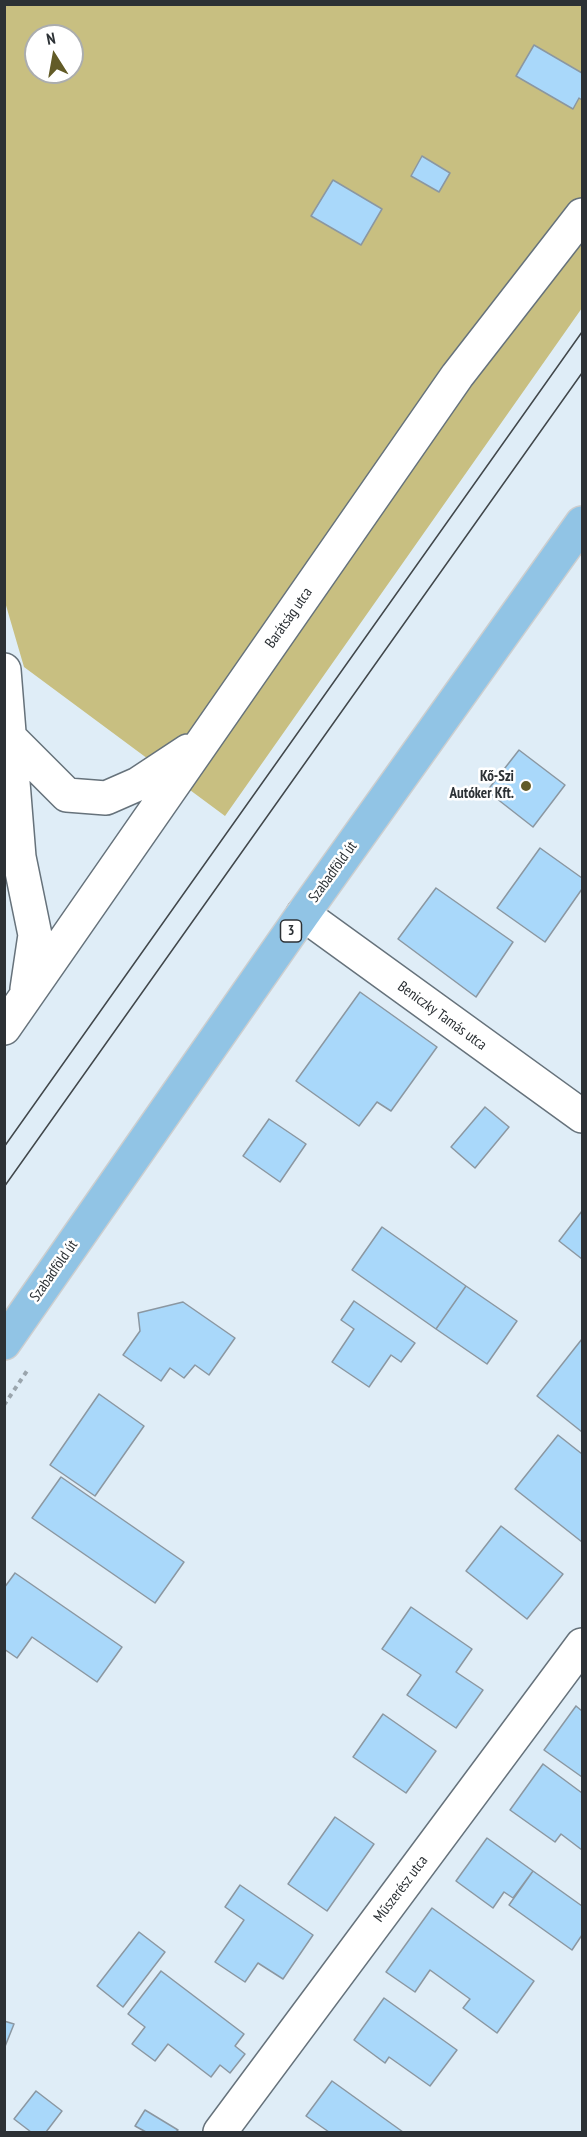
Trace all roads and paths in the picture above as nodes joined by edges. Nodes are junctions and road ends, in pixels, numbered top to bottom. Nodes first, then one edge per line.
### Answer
1 (582, 215) edge
2 (582, 523) edge
3 (4, 670) edge
4 (8, 736) junction
5 (203, 741) junction
6 (303, 914) junction
7 (25, 998) junction
8 (4, 1028) edge
9 (582, 1116) edge
10 (4, 1343) edge
11 (582, 1645) edge
12 (220, 2133) edge

1 - 5 street, Barátság utca
2 - 6 main road, Szabadföld út / 3
3 - 4 street
4 - 5 street
4 - 7 street
5 - 7 street, Barátság utca
6 - 9 street, Beniczky Tamás utca
6 - 10 main road, Szabadföld út / 3
7 - 8 street, Barátság utca
11 - 12 street, Műszerész utca

